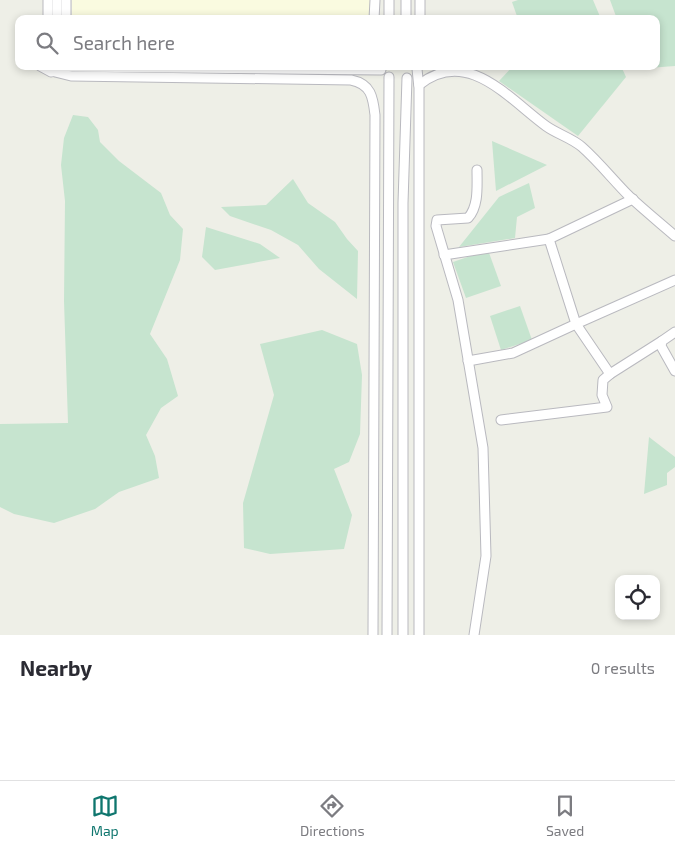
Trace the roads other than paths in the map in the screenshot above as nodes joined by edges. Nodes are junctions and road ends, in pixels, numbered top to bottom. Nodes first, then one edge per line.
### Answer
1 (48, 0) edge
2 (57, 0) edge
3 (66, 0) edge
4 (375, 0) edge
5 (388, 0) edge
6 (406, 0) edge
7 (420, 0) edge
8 (48, 15) edge
9 (57, 15) edge
10 (66, 15) edge
11 (374, 15) edge
12 (388, 15) edge
13 (406, 15) edge
14 (420, 15) edge
15 (64, 70) edge
16 (382, 70) edge
17 (414, 70) edge
18 (417, 70) edge
19 (389, 77) junction
20 (407, 78) junction
21 (419, 85) junction
22 (478, 170) dead end
23 (633, 199) junction
24 (675, 236) edge
25 (548, 239) junction
26 (444, 256) junction
27 (675, 280) edge
28 (576, 324) junction
29 (675, 332) edge
30 (662, 341) junction
31 (468, 361) junction
32 (675, 371) edge
33 (610, 374) junction
34 (501, 420) dead end
35 (373, 635) edge
36 (387, 635) edge
37 (403, 635) edge
38 (418, 635) edge
39 (474, 635) edge

1 - 8 street
2 - 9 street
3 - 10 street
4 - 11 street
5 - 12 street
6 - 13 street
7 - 14 street
15 - 35 street
16 - 19 street
17 - 20 street
18 - 21 street
19 - 20 street
19 - 36 street
20 - 37 street
21 - 23 street
21 - 38 street
22 - 26 street
23 - 24 street
23 - 25 street
25 - 26 street
25 - 28 street
26 - 31 street
27 - 28 street
28 - 31 street
28 - 33 street
29 - 30 street
30 - 32 street
30 - 33 street
31 - 39 street
33 - 34 street

